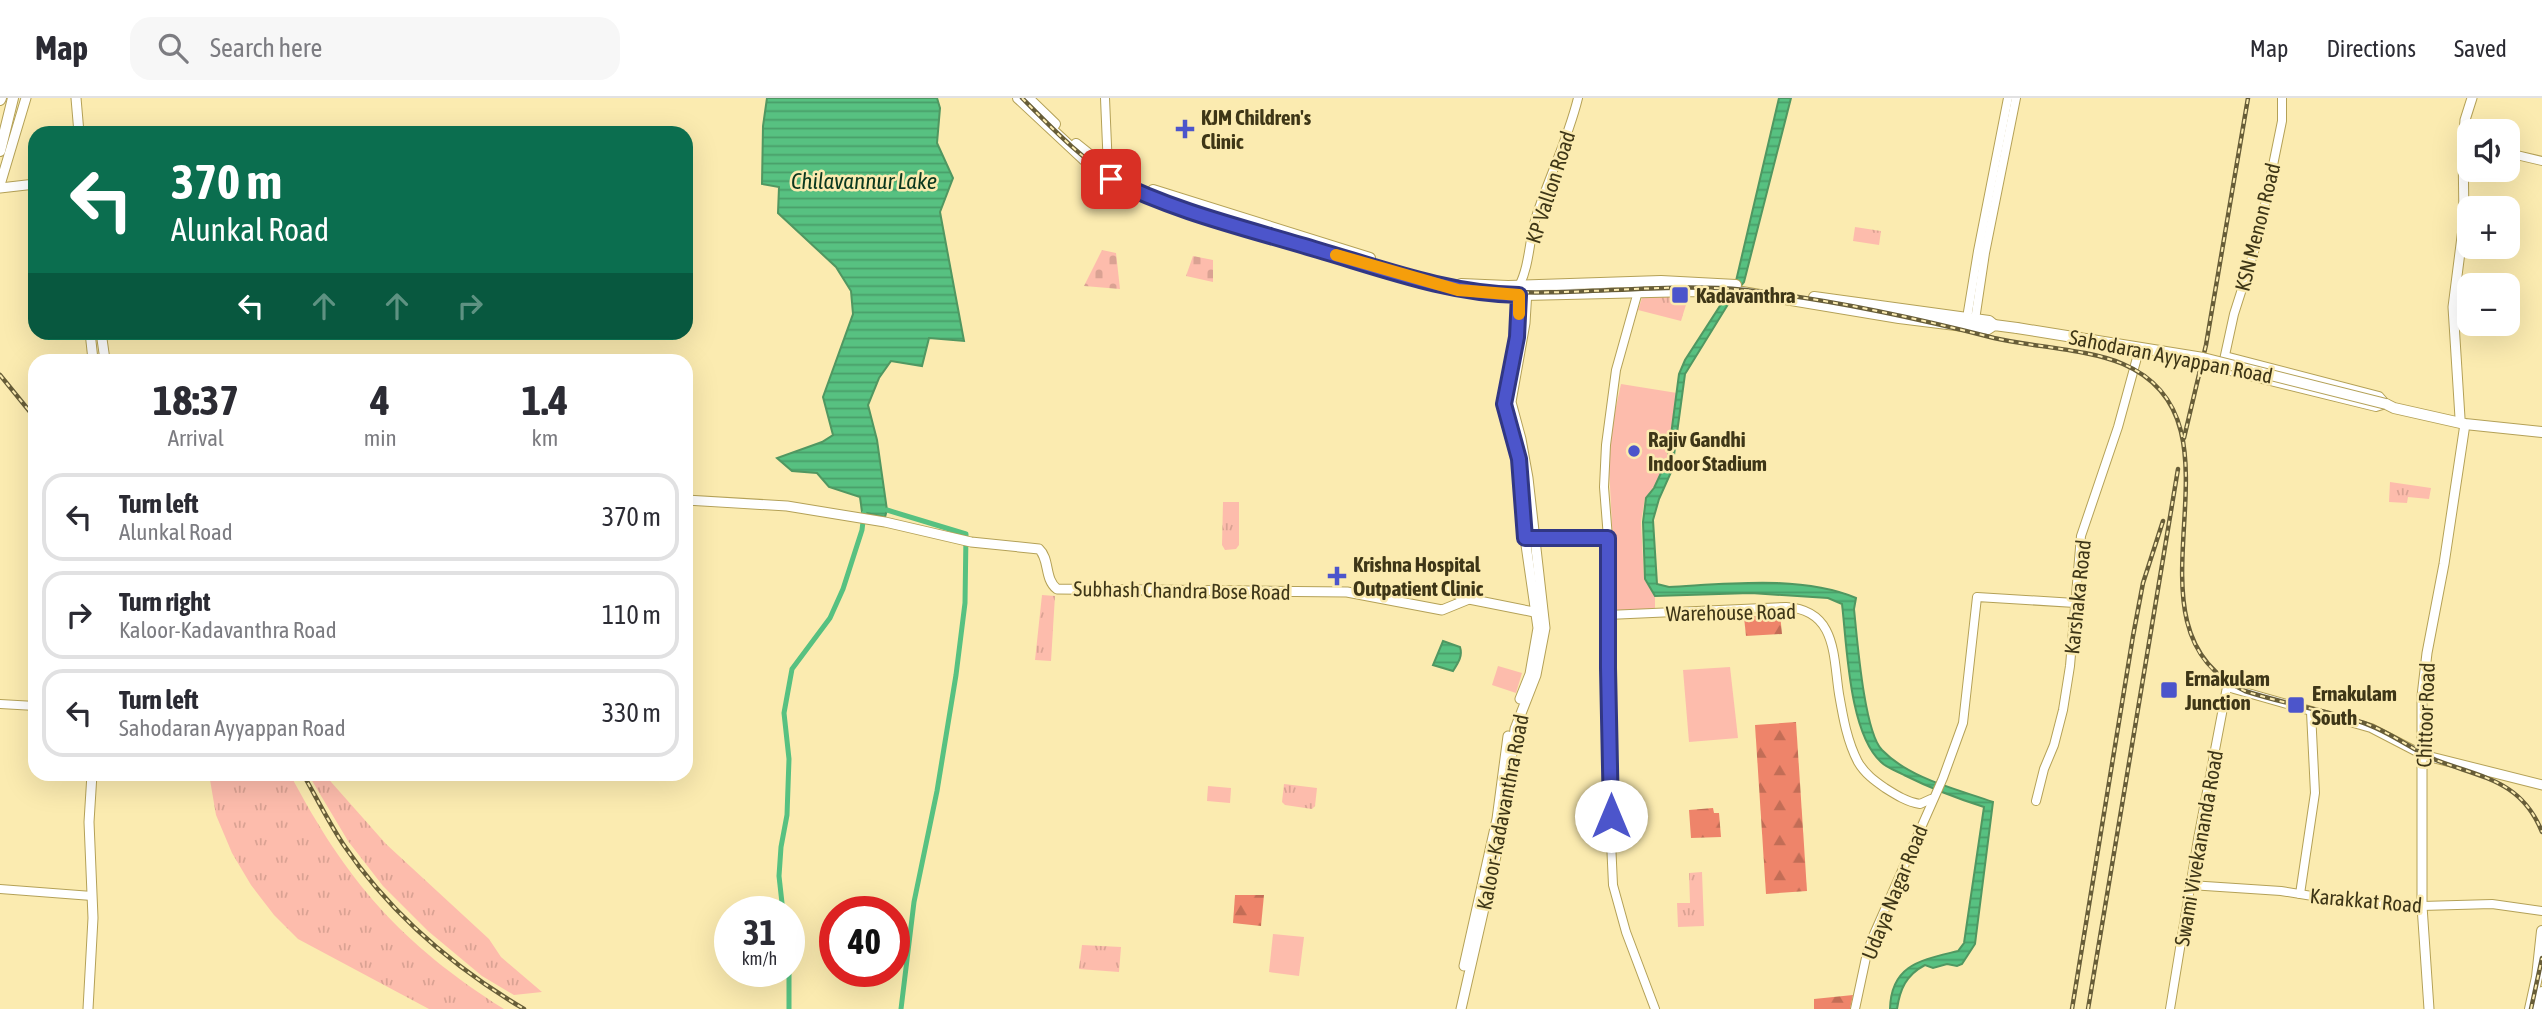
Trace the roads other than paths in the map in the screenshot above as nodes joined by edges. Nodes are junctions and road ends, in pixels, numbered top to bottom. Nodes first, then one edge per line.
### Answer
1 (13, 98) edge
2 (26, 98) edge
3 (76, 98) edge
4 (1018, 98) edge
5 (1028, 98) edge
6 (1105, 98) edge
7 (1577, 98) edge
8 (2008, 98) edge
9 (2016, 98) edge
10 (2283, 98) edge
11 (2472, 98) edge
12 (2465, 119) edge
13 (78, 126) edge
14 (2010, 133) junction
15 (0, 151) edge
16 (2520, 155) edge
17 (2542, 160) edge
18 (1108, 169) junction
19 (2465, 182) edge
20 (28, 184) edge
21 (1127, 184) junction
22 (0, 186) edge
23 (1640, 281) junction
24 (1523, 287) junction
25 (1730, 288) junction
26 (1639, 292) junction
27 (1969, 321) junction
28 (2138, 354) dead end
29 (2225, 356) junction
30 (2386, 404) junction
31 (2462, 421) junction
32 (2542, 426) edge
33 (2542, 432) edge
34 (693, 500) edge
35 (1529, 538) junction
36 (1608, 538) junction
37 (1447, 590) dead end
38 (1469, 599) junction
39 (2075, 603) junction
40 (1540, 614) junction
41 (1608, 615) junction
42 (0, 704) edge
43 (28, 706) edge
44 (2311, 712) junction
45 (2423, 755) junction
46 (92, 781) edge
47 (2542, 785) edge
48 (1934, 796) junction
49 (2036, 801) dead end
50 (2190, 885) junction
51 (0, 889) edge
52 (2301, 894) junction
53 (92, 896) junction
54 (1482, 901) junction
55 (2422, 906) junction
56 (2542, 911) edge
57 (2542, 931) edge
58 (2542, 992) edge
59 (88, 1009) edge
60 (1456, 1009) edge
61 (1461, 1009) edge
62 (1655, 1009) edge
63 (1855, 1009) edge
64 (2170, 1009) edge
65 (2429, 1009) edge
66 (2529, 1009) edge
67 (2538, 1009) edge

1 - 15 main road
2 - 22 main road
3 - 13 main road
4 - 21 main road, Sahodaran Ayyappan Road
5 - 18 main road, Sahodaran Ayyappan Road
6 - 18 street
7 - 24 street, KP Vallon Road
8 - 14 street
9 - 14 street
10 - 29 street, KSN Menon Road
11 - 12 main road, Chittoor Road
14 - 27 street
16 - 17 street
18 - 21 main road, Sahodaran Ayyappan Road
19 - 31 main road, Chittoor Road
20 - 22 main road
21 - 24 main road, Sahodaran Ayyappan Road
23 - 24 main road, Sahodaran Ayyappan Road
23 - 25 main road, Sahodaran Ayyappan Road
23 - 26 street
24 - 26 main road, Sahodaran Ayyappan Road
24 - 35 main road, Kaloor-Kadavanthra Road
25 - 26 main road, Sahodaran Ayyappan Road
25 - 27 main road, Sahodaran Ayyappan Road
26 - 36 street
27 - 30 main road, Sahodaran Ayyappan Road, bridge
28 - 39 street, Karshaka Road
29 - 30 street
29 - 30 street, KSN Menon Road
30 - 31 main road, Sahodaran Ayyappan Road
31 - 32 main road, Sahodaran Ayyappan Road
31 - 33 main road, Sahodaran Ayyappan Road
31 - 45 main road, Chittoor Road
34 - 38 main road, Subhash Chandra Bose Road
35 - 36 street
35 - 40 main road, Kaloor-Kadavanthra Road
36 - 41 street
37 - 38 main road
38 - 40 main road, Subhash Chandra Bose Road
39 - 48 street, Udaya Nagar Road
39 - 49 street, Karshaka Road
40 - 54 main road, Kaloor-Kadavanthra Road
41 - 48 street, Warehouse Road
41 - 62 street
42 - 43 street
44 - 45 street
44 - 50 street, Swami Vivekananda Road
44 - 52 street
45 - 47 main road
45 - 55 main road, Chittoor Road
46 - 53 main road
48 - 63 street, Udaya Nagar Road
50 - 52 street, Karakkat Road
50 - 64 street, Swami Vivekananda Road
51 - 53 street
52 - 55 street, Karakkat Road
53 - 59 main road
54 - 60 main road, Kaloor-Kadavanthra Road
54 - 61 main road, Kaloor-Kadavanthra Road
55 - 56 street, Karakkat Road
55 - 65 main road, Chittoor Road
57 - 66 main road
58 - 67 main road

